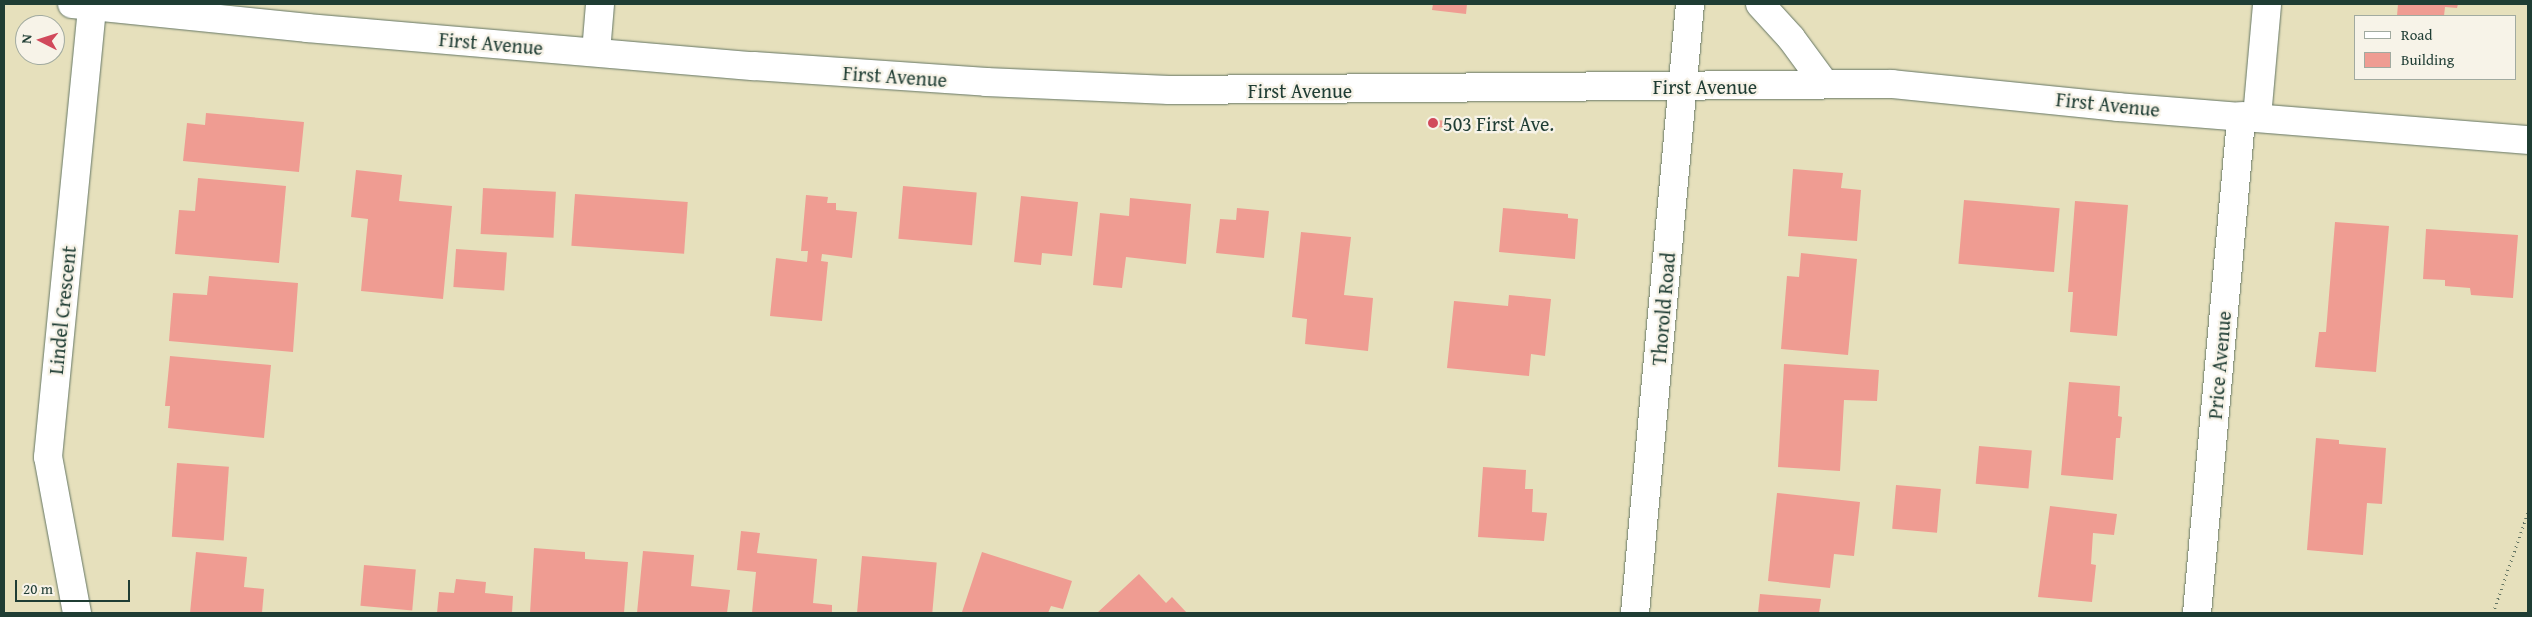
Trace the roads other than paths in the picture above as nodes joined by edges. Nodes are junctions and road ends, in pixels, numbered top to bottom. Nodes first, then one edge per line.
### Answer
1 (600, 4) edge
2 (1690, 4) edge
3 (1760, 4) edge
4 (2267, 4) edge
5 (82, 5) edge
6 (596, 52) junction
7 (1824, 83) junction
8 (1682, 86) junction
9 (2249, 116) junction
10 (2528, 140) edge
11 (76, 613) edge
12 (1635, 613) edge
13 (2197, 613) edge

1 - 6 street
2 - 8 street, Thorold Road
3 - 7 street
4 - 9 street, Price Avenue
5 - 6 street, First Avenue
5 - 11 street, Lindel Crescent
6 - 8 street, First Avenue
7 - 8 street, First Avenue
7 - 9 street, First Avenue
8 - 12 street, Thorold Road
9 - 10 street, First Avenue
9 - 13 street, Price Avenue

